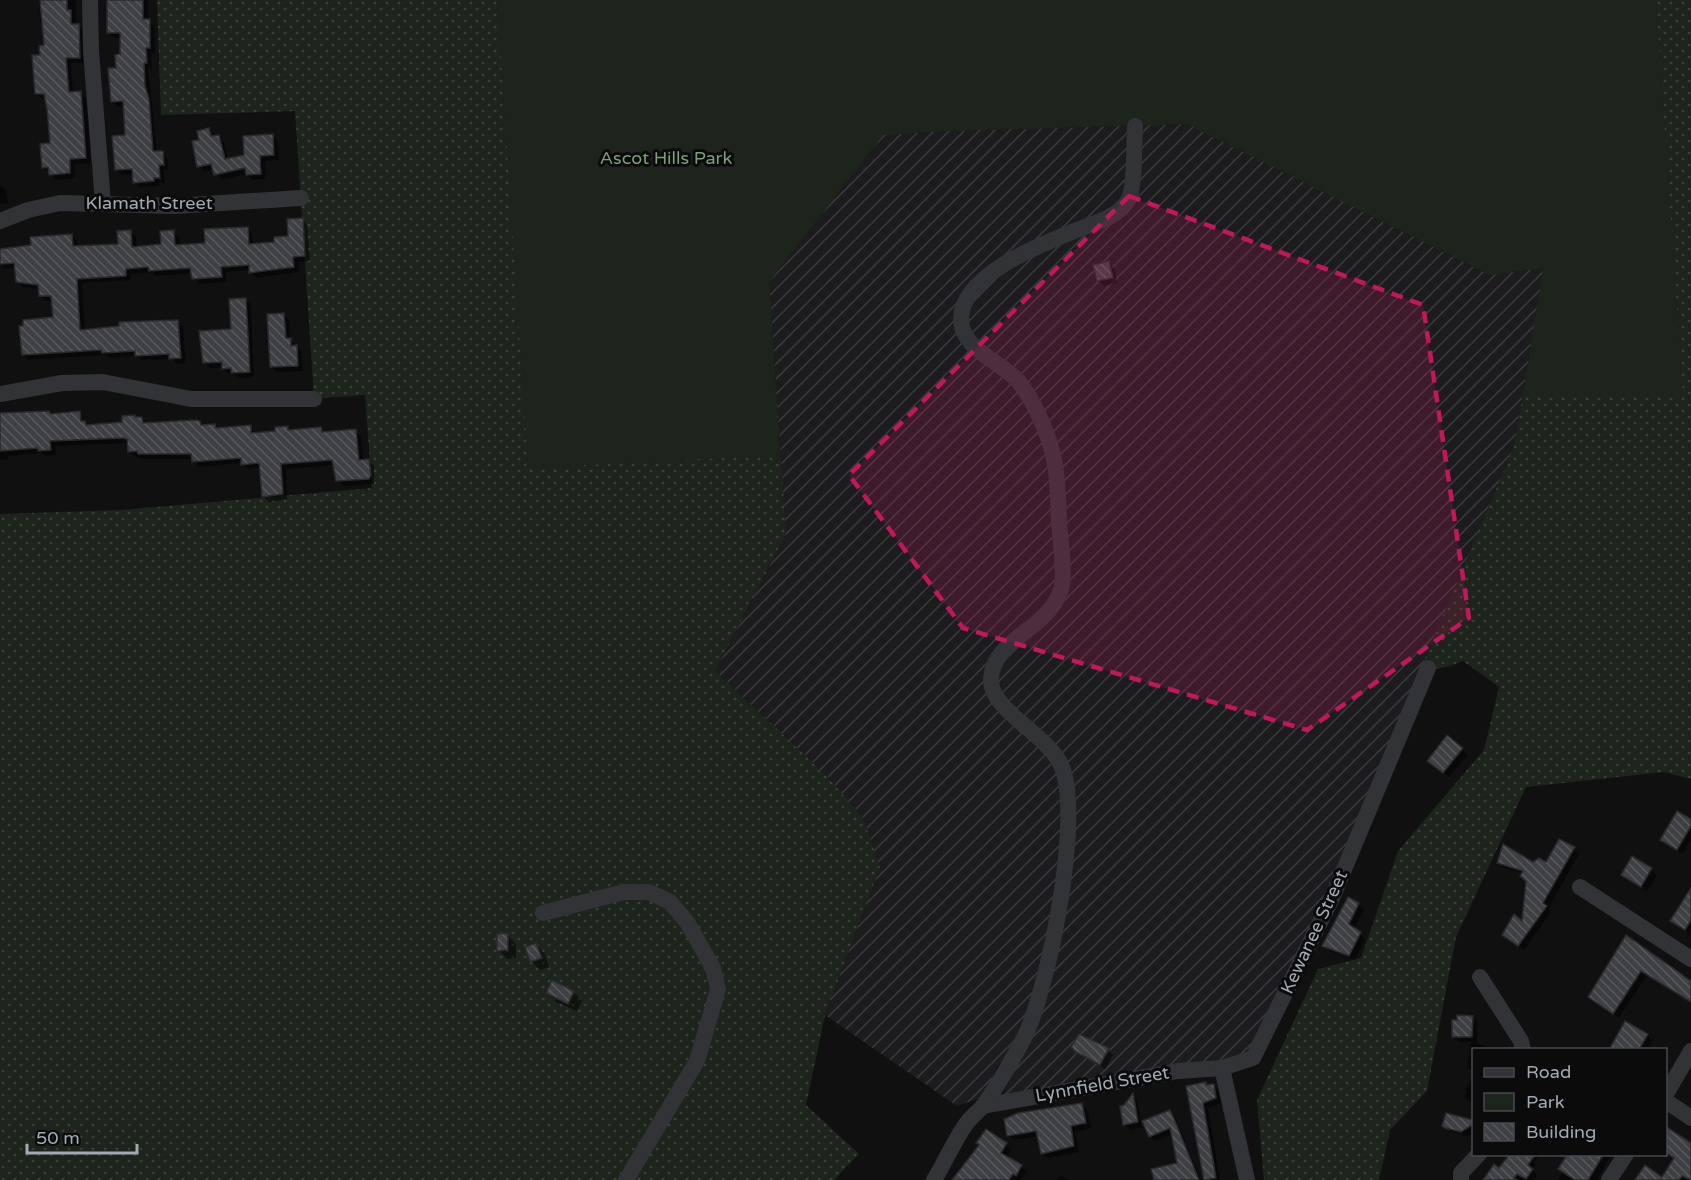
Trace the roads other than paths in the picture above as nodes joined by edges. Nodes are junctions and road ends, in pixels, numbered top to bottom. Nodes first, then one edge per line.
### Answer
1 (90, 0) edge
2 (1135, 126) dead end
3 (301, 198) dead end
4 (103, 203) junction
5 (0, 221) edge
6 (0, 394) edge
7 (314, 399) dead end
8 (1428, 668) dead end
9 (1580, 887) dead end
10 (543, 913) dead end
11 (1691, 959) edge
12 (1480, 977) dead end
13 (1523, 1048) edge
14 (1691, 1051) edge
15 (1222, 1068) junction
16 (1667, 1091) edge
17 (1667, 1102) edge
18 (983, 1106) junction
19 (1691, 1118) edge
20 (1478, 1156) edge
21 (1625, 1156) edge
22 (626, 1180) edge
23 (934, 1180) edge
24 (1247, 1180) edge
25 (1461, 1180) edge
26 (1610, 1180) edge

1 - 4 street
2 - 18 street
3 - 4 street, Klamath Street
4 - 5 street, Klamath Street
6 - 7 street
8 - 15 street, Kewanee Street
9 - 11 street
10 - 22 street
12 - 13 street
14 - 16 street
15 - 18 street, Lynnfield Street
15 - 24 street
17 - 19 street
18 - 23 street
20 - 25 street
21 - 26 street

